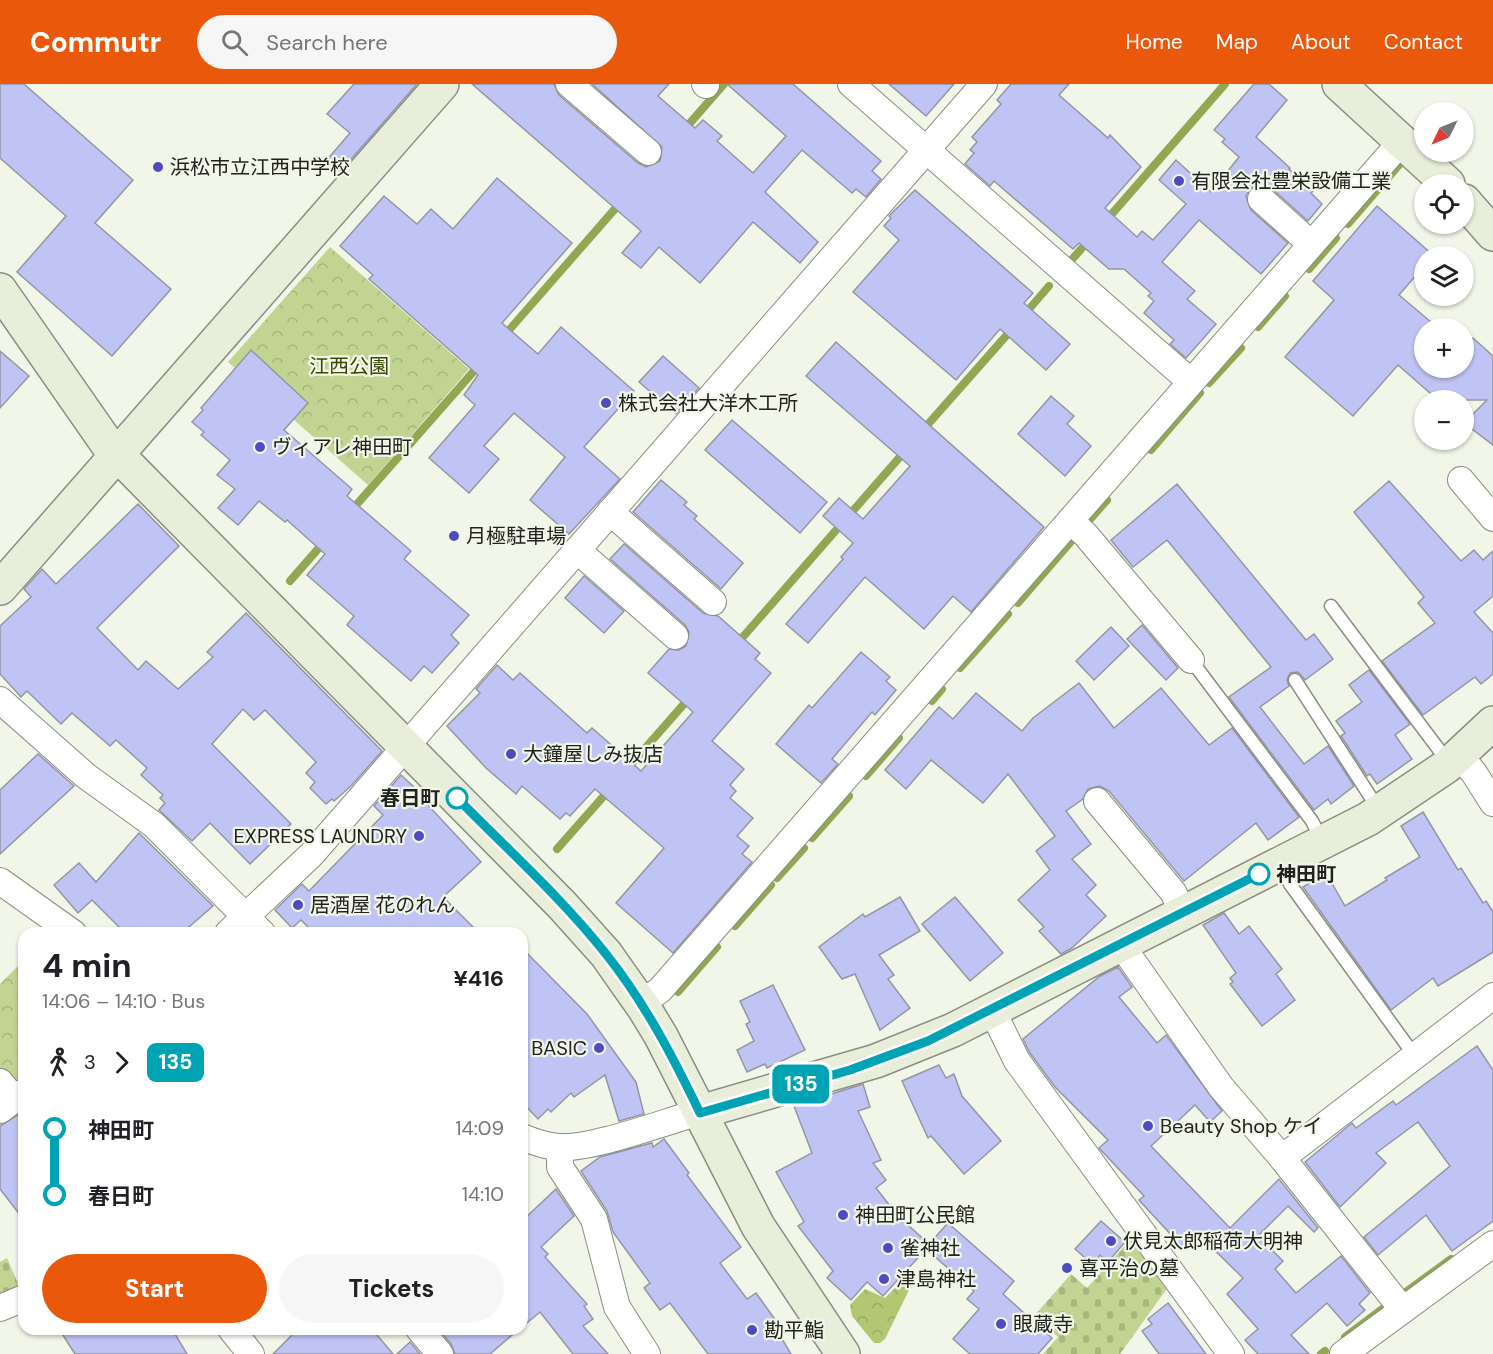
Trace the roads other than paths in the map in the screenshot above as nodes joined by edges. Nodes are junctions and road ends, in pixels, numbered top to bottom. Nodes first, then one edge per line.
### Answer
1 (442, 84) edge
2 (569, 84) edge
3 (851, 84) edge
4 (984, 84) edge
5 (1339, 84) edge
6 (1401, 142) junction
7 (926, 150) junction
8 (648, 152) dead end
9 (1437, 174) edge
10 (1261, 199) dead end
11 (1474, 212) edge
12 (1493, 234) edge
13 (1311, 244) junction
14 (0, 290) edge
15 (1191, 382) junction
16 (117, 454) junction
17 (1461, 480) dead end
18 (610, 512) junction
19 (1493, 518) edge
20 (1070, 521) junction
21 (577, 550) junction
22 (0, 588) edge
23 (713, 602) dead end
24 (1331, 606) dead end
25 (675, 636) dead end
26 (1191, 660) joint
27 (1295, 680) dead end
28 (0, 700) edge
29 (1493, 723) edge
30 (405, 746) junction
31 (1454, 759) junction
32 (1096, 801) dead end
33 (1493, 803) edge
34 (1380, 811) junction
35 (1322, 842) junction
36 (1280, 864) junction
37 (0, 881) edge
38 (1183, 912) junction
39 (65, 927) edge
40 (244, 927) edge
41 (246, 927) edge
42 (1123, 943) junction
43 (1493, 996) edge
44 (641, 1003) junction
45 (992, 1010) junction
46 (1414, 1055) junction
47 (700, 1113) junction
48 (528, 1142) edge
49 (560, 1147) junction
50 (1282, 1158) junction
51 (1493, 1244) edge
52 (18, 1300) edge
53 (0, 1308) edge
54 (1403, 1310) junction
55 (236, 1335) edge
56 (424, 1335) edge
57 (251, 1354) edge
58 (440, 1354) edge
59 (647, 1354) edge
60 (843, 1354) edge
61 (1231, 1354) edge
62 (1343, 1354) edge

1 - 16 street
2 - 8 street
3 - 7 street
4 - 7 street
5 - 6 street
6 - 9 street
6 - 13 street
7 - 15 street
7 - 18 street
10 - 13 street
11 - 12 street
13 - 15 street
14 - 16 street
15 - 20 street
16 - 22 street
16 - 30 street
17 - 19 street
18 - 21 street
18 - 23 street
20 - 26 street
20 - 44 street
21 - 25 street
21 - 30 street
24 - 31 lane
26 - 35 lane
27 - 34 lane
28 - 40 street
29 - 31 street
30 - 41 street
30 - 44 street
31 - 33 street
31 - 34 street
32 - 38 street
34 - 35 street
35 - 36 street
36 - 38 street
36 - 46 lane
37 - 39 street
38 - 42 street
42 - 45 street
42 - 50 street
43 - 46 street
44 - 47 street
45 - 47 street
45 - 61 street
46 - 50 street
47 - 49 street
47 - 60 street
48 - 49 street
49 - 59 street
50 - 54 street
51 - 54 street
52 - 53 street
54 - 62 street
55 - 57 street
56 - 58 street

